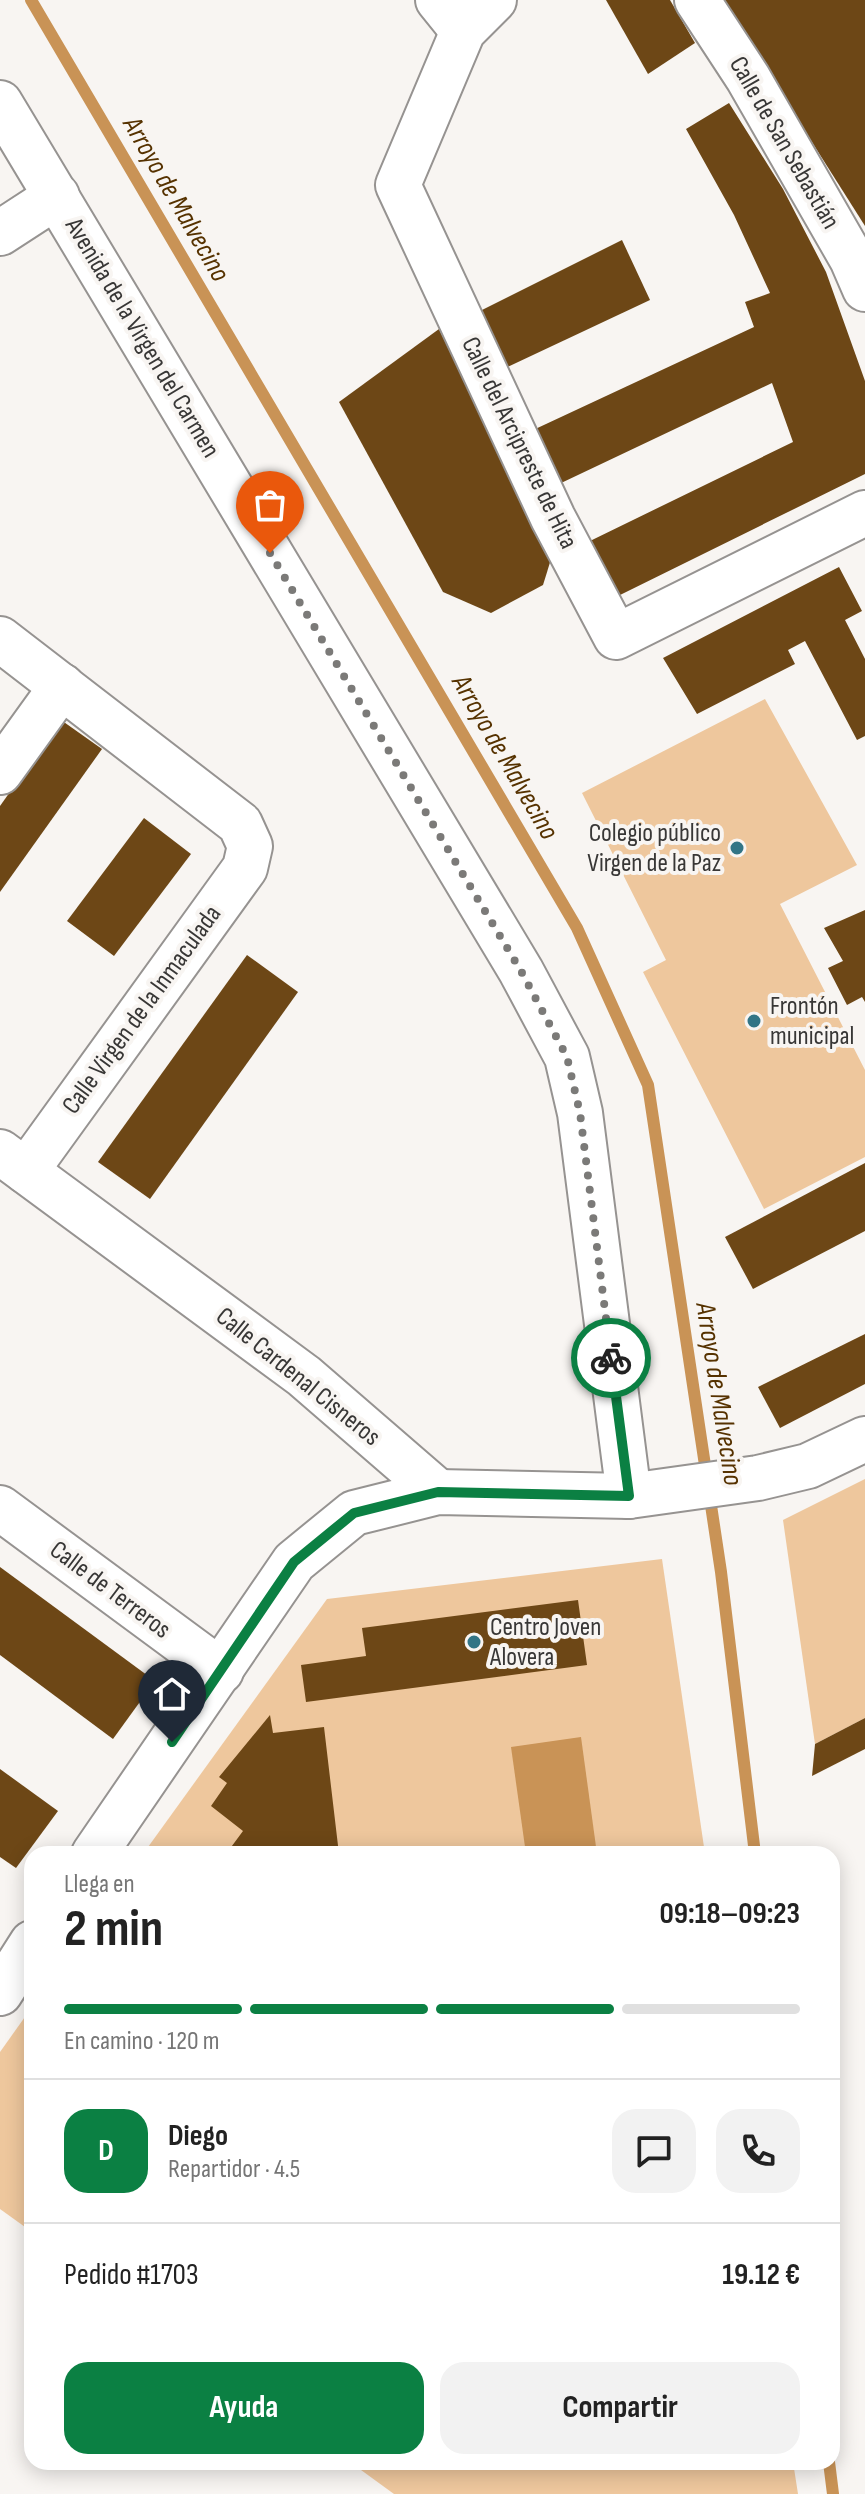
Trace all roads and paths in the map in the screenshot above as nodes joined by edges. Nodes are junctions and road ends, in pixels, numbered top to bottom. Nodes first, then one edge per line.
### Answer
1 (494, 0) edge
2 (697, 0) edge
3 (451, 16) edge
4 (0, 103) edge
5 (57, 196) junction
6 (0, 233) edge
7 (865, 289) edge
8 (865, 513) edge
9 (0, 639) edge
10 (62, 686) junction
11 (0, 772) edge
12 (13, 1162) edge
13 (865, 1439) edge
14 (438, 1492) junction
15 (648, 1494) junction
16 (0, 1508) edge
17 (221, 1671) junction
18 (100, 1846) edge
19 (20, 1938) edge
20 (0, 1993) edge

1 - 3 street, Calle del Arcipreste de Hita
2 - 7 street, Calle de San Sebastián
3 - 8 street, Calle del Arcipreste de Hita
4 - 5 street, Avenida de la Virgen del Carmen
5 - 6 street
5 - 15 street, Avenida de la Virgen del Carmen
9 - 10 street
10 - 11 street
10 - 12 street, Calle Virgen de la Inmaculada
12 - 14 street, Calle Cardenal Cisneros
13 - 15 street
14 - 15 street
14 - 17 street
16 - 17 street, Calle de Terreros
17 - 18 street
19 - 20 street

